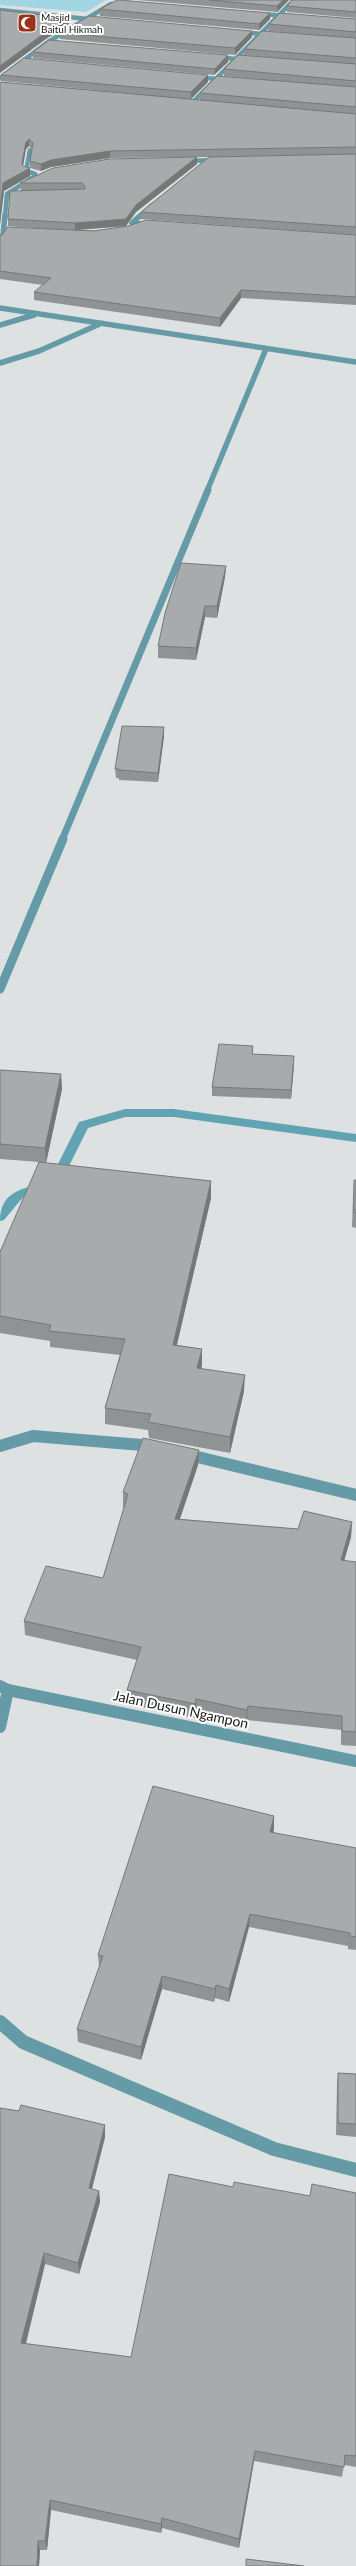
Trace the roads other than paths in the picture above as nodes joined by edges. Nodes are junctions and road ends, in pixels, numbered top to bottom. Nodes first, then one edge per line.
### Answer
1 (294, 0) edge
2 (116, 2) edge
3 (0, 10) edge
4 (249, 13) edge
5 (278, 15) junction
6 (294, 17) edge
7 (86, 18) junction
8 (93, 19) edge
9 (237, 32) edge
10 (260, 34) junction
11 (276, 36) edge
12 (48, 42) junction
13 (56, 42) edge
14 (206, 56) edge
15 (237, 59) junction
16 (253, 60) edge
17 (25, 61) junction
18 (33, 62) edge
19 (191, 77) edge
20 (0, 78) edge
21 (215, 79) junction
22 (230, 80) edge
23 (184, 102) edge
24 (192, 103) junction
25 (200, 104) edge
26 (30, 150) edge
27 (208, 160) junction
28 (224, 160) edge
29 (178, 161) edge
30 (202, 165) edge
31 (0, 194) edge
32 (7, 194) junction
33 (22, 194) edge
34 (158, 200) edge
35 (144, 225) junction
36 (152, 226) edge
37 (4, 230) junction
38 (11, 230) edge
39 (136, 230) edge
40 (0, 240) edge
41 (0, 308) edge
42 (38, 314) junction
43 (103, 323) junction
44 (0, 324) edge
45 (266, 349) junction
46 (356, 362) edge
47 (0, 363) edge
48 (0, 989) edge
49 (0, 1446) edge
50 (356, 1495) edge
51 (4, 1688) edge
52 (0, 1727) edge
53 (356, 1761) edge
54 (0, 2022) edge
55 (356, 2170) edge

1 - 5 street
2 - 7 street
3 - 7 street
4 - 5 street
5 - 6 street
5 - 10 street
7 - 8 street
7 - 12 street
9 - 10 street
10 - 11 street
10 - 15 street
12 - 13 street
12 - 17 street
14 - 15 street
15 - 16 street
15 - 21 street
17 - 18 street
17 - 20 street
19 - 21 street
21 - 22 street
21 - 24 street
23 - 24 street
24 - 25 street
26 - 32 street
27 - 28 street
27 - 29 street
27 - 30 street
31 - 32 street
32 - 33 street
32 - 37 street
34 - 35 street
35 - 36 street
35 - 39 street
37 - 38 street
37 - 40 street
41 - 42 street
42 - 43 street
42 - 44 street
43 - 45 street
43 - 47 street
45 - 46 street
45 - 48 street
49 - 50 street
51 - 52 street
51 - 53 street, Jalan Dusun Ngampon
54 - 55 street

